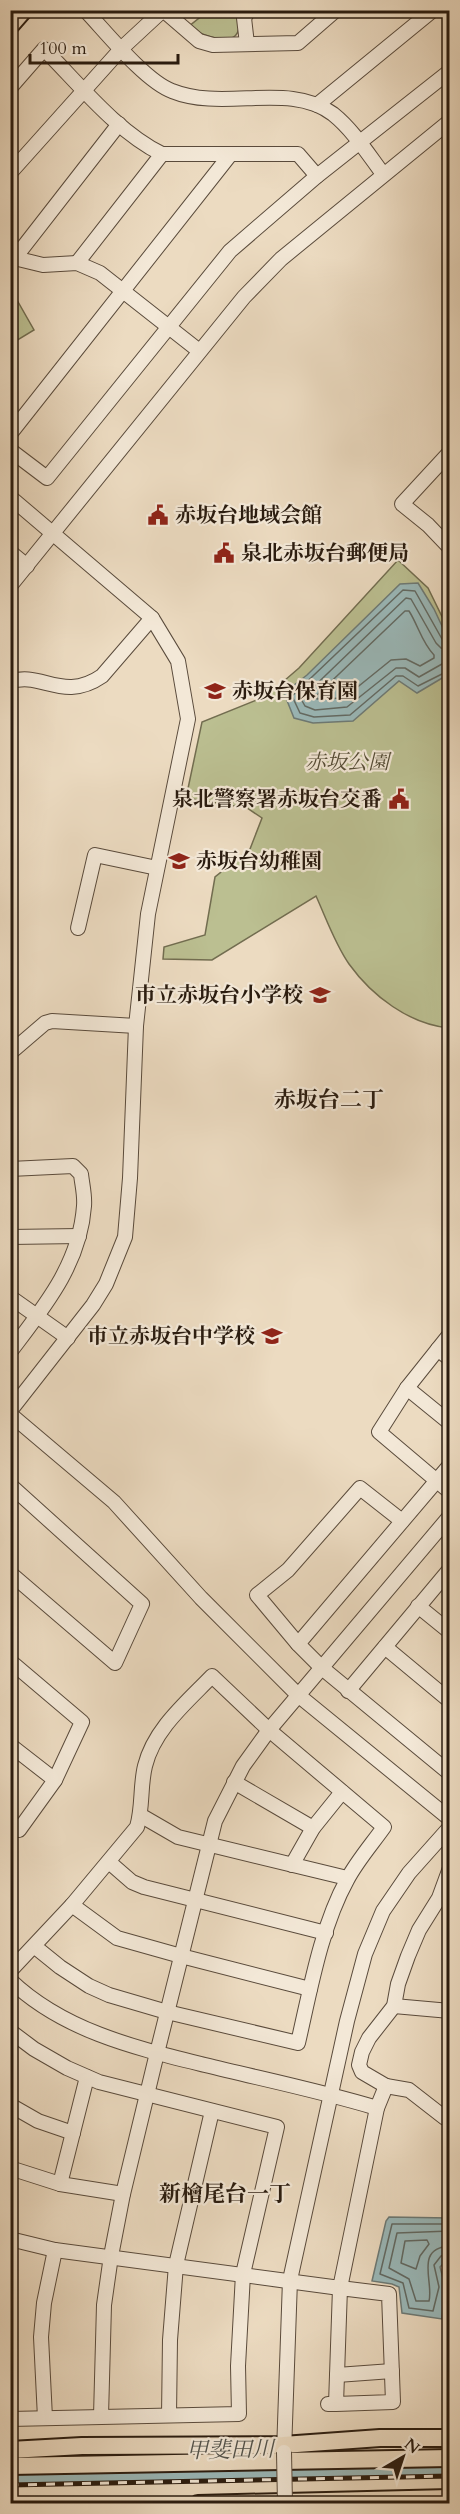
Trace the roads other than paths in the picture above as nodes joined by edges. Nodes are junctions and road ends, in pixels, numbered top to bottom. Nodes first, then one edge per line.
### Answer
1 (24, 10) edge
2 (85, 10) edge
3 (163, 10) edge
4 (249, 10) edge
5 (336, 10) edge
6 (432, 10) edge
7 (10, 26) edge
8 (247, 44) junction
9 (122, 48) junction
10 (450, 71) edge
11 (10, 88) edge
12 (84, 89) junction
13 (317, 105) junction
14 (450, 121) edge
15 (119, 124) junction
16 (360, 143) junction
17 (162, 154) junction
18 (230, 155) junction
19 (10, 173) edge
20 (383, 174) junction
21 (318, 176) junction
22 (12, 258) edge
23 (77, 263) junction
24 (124, 290) junction
25 (168, 325) junction
26 (198, 350) junction
27 (10, 434) edge
28 (10, 450) edge
29 (447, 459) edge
30 (10, 497) edge
31 (54, 533) junction
32 (450, 548) edge
33 (10, 552) edge
34 (27, 566) junction
35 (10, 586) edge
36 (152, 618) junction
37 (10, 682) edge
38 (157, 868) junction
39 (78, 928) dead end
40 (136, 1026) junction
41 (10, 1053) edge
42 (10, 1169) edge
43 (79, 1236) junction
44 (10, 1237) edge
45 (10, 1297) edge
46 (37, 1316) junction
47 (450, 1334) edge
48 (68, 1338) junction
49 (438, 1349) junction
50 (10, 1352) edge
51 (450, 1359) edge
52 (406, 1388) junction
53 (10, 1413) edge
54 (450, 1423) edge
55 (450, 1465) edge
56 (436, 1481) junction
57 (10, 1485) edge
58 (450, 1492) edge
59 (450, 1516) edge
60 (402, 1521) junction
61 (450, 1569) edge
62 (10, 1573) edge
63 (418, 1606) junction
64 (450, 1632) edge
65 (298, 1644) junction
66 (385, 1647) junction
67 (10, 1662) edge
68 (322, 1668) junction
69 (348, 1690) junction
70 (298, 1695) junction
71 (450, 1701) edge
72 (269, 1730) junction
73 (10, 1745) edge
74 (450, 1769) edge
75 (55, 1780) junction
76 (234, 1782) junction
77 (342, 1792) junction
78 (140, 1815) junction
79 (450, 1819) edge
80 (10, 1824) edge
81 (450, 1827) edge
82 (313, 1828) junction
83 (209, 1844) junction
84 (109, 1862) junction
85 (292, 1865) junction
86 (450, 1868) edge
87 (347, 1878) junction
88 (196, 1900) junction
89 (72, 1905) junction
90 (326, 1933) junction
91 (34, 1946) junction
92 (181, 1956) junction
93 (10, 1971) edge
94 (10, 1980) edge
95 (310, 1989) junction
96 (394, 2006) junction
97 (450, 2011) edge
98 (167, 2012) junction
99 (10, 2031) edge
100 (157, 2053) junction
101 (87, 2077) junction
102 (386, 2086) junction
103 (147, 2095) junction
104 (328, 2095) junction
105 (10, 2105) edge
106 (377, 2108) junction
107 (212, 2111) junction
108 (445, 2118) dead end
109 (73, 2133) junction
110 (10, 2168) edge
111 (60, 2184) junction
112 (123, 2194) junction
113 (10, 2238) edge
114 (56, 2250) junction
115 (111, 2256) junction
116 (176, 2265) junction
117 (243, 2274) junction
118 (290, 2280) junction
119 (340, 2289) junction
120 (392, 2371) junction
121 (337, 2375) junction
122 (169, 2415) junction
123 (101, 2416) junction
124 (10, 2418) edge
125 (45, 2418) junction
126 (450, 2438) edge
127 (284, 2448) junction
128 (10, 2450) edge
129 (450, 2458) edge
130 (10, 2466) edge
131 (450, 2498) edge
132 (198, 2504) edge
133 (285, 2504) edge

1 - 7 main road
2 - 9 street
3 - 8 street
3 - 9 street
4 - 8 street
5 - 8 street
6 - 13 street
9 - 12 street
9 - 13 street
10 - 16 street
11 - 12 street
12 - 15 street
12 - 19 street
13 - 16 street
14 - 20 street
15 - 17 street
15 - 22 street
16 - 20 street
16 - 21 street
17 - 18 street
17 - 23 street
18 - 21 street
18 - 24 street
20 - 26 street
21 - 25 street
22 - 23 street
23 - 24 street
24 - 25 street
24 - 27 street
25 - 26 street
25 - 28 street
26 - 31 street
29 - 32 street
30 - 31 street
31 - 34 street
31 - 36 street
33 - 34 street
34 - 35 street
36 - 37 street
36 - 38 street
38 - 39 street
38 - 40 street
40 - 41 street
40 - 48 street
42 - 43 street
43 - 44 street
43 - 46 street
45 - 46 street
46 - 48 street
46 - 50 street
47 - 49 street
48 - 53 street
49 - 51 street
49 - 52 street
52 - 54 street
52 - 56 street
53 - 70 street
55 - 56 street
56 - 58 street
56 - 60 street
57 - 62 street
59 - 68 street
60 - 65 street
60 - 65 street
61 - 63 street
63 - 64 street
63 - 66 street
65 - 68 street
66 - 69 street
66 - 71 street
67 - 75 street
68 - 69 street
68 - 70 street
69 - 74 street
70 - 72 street
70 - 79 street
72 - 76 street
72 - 77 street
72 - 78 street
73 - 75 street
75 - 80 street
76 - 82 street
76 - 83 street
77 - 82 street
77 - 87 street
78 - 83 street
78 - 84 street
81 - 104 street
82 - 85 street
83 - 85 street
83 - 88 street
84 - 88 street
84 - 89 street
85 - 87 street
86 - 96 street
87 - 90 street
88 - 90 street
88 - 92 street
89 - 91 street
89 - 92 street
90 - 95 street
91 - 93 street
91 - 98 street
92 - 95 street
92 - 98 street
94 - 100 street
95 - 98 street
96 - 97 street
96 - 102 street
98 - 100 street
99 - 101 street
100 - 103 street
100 - 104 street
101 - 103 street
101 - 109 street
102 - 106 street
102 - 108 street
103 - 107 street
103 - 112 street
104 - 106 street
104 - 118 street
105 - 109 street
106 - 119 street
107 - 116 street
107 - 117 street
109 - 111 street
110 - 111 street
111 - 112 street
112 - 115 street
113 - 114 street
114 - 115 street
114 - 125 street
115 - 116 street
115 - 123 street
116 - 117 street
116 - 122 street
117 - 118 street
117 - 122 street
118 - 119 street
118 - 127 street
119 - 120 street
119 - 121 street
120 - 121 street
120 - 121 street
122 - 123 street
123 - 125 street
124 - 125 street
126 - 127 main road
127 - 128 main road
127 - 133 street, bridge
129 - 130 main road
131 - 132 main road

